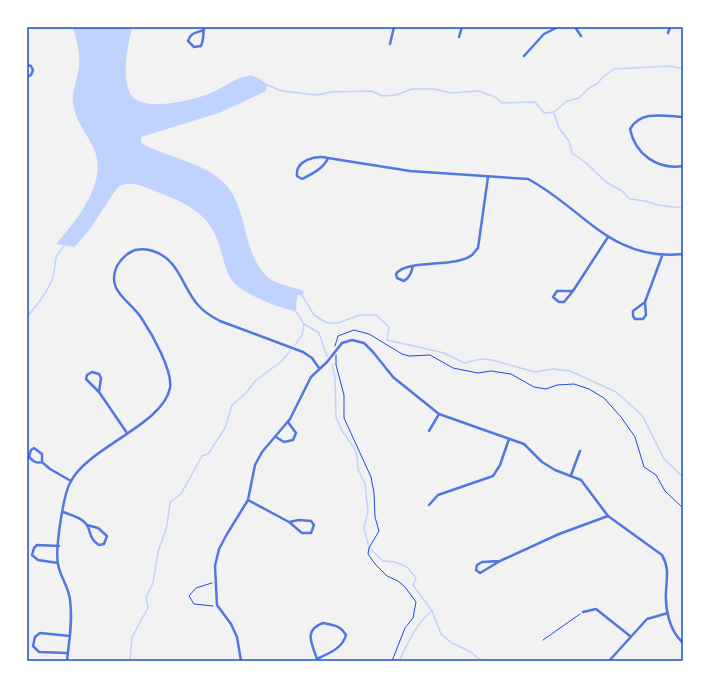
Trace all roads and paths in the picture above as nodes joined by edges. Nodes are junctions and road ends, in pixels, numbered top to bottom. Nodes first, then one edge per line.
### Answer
1 (394, 27) edge
2 (462, 27) edge
3 (558, 27) edge
4 (575, 27) edge
5 (670, 27) edge
6 (204, 28) edge
7 (668, 33) dead end
8 (580, 36) dead end
9 (459, 37) dead end
10 (390, 44) dead end
11 (524, 56) dead end
12 (27, 65) edge
13 (27, 78) edge
14 (683, 118) edge
15 (328, 158) junction
16 (683, 166) edge
17 (488, 177) junction
18 (608, 238) junction
19 (683, 254) edge
20 (662, 256) junction
21 (413, 266) junction
22 (573, 291) junction
23 (645, 302) junction
24 (335, 352) junction
25 (319, 368) junction
26 (99, 392) junction
27 (439, 414) junction
28 (288, 422) junction
29 (429, 431) dead end
30 (127, 433) junction
31 (276, 437) junction
32 (509, 439) junction
33 (580, 451) dead end
34 (42, 462) junction
35 (571, 475) junction
36 (71, 481) junction
37 (248, 500) junction
38 (429, 505) dead end
39 (683, 508) edge
40 (63, 512) junction
41 (608, 516) junction
42 (289, 522) junction
43 (87, 525) junction
44 (59, 546) junction
45 (500, 560) junction
46 (58, 563) junction
47 (215, 583) junction
48 (217, 605) junction
49 (582, 612) joint
50 (668, 613) junction
51 (70, 636) junction
52 (630, 636) junction
53 (543, 640) dead end
54 (683, 643) edge
55 (68, 653) junction
56 (315, 660) edge
57 (67, 661) edge
58 (241, 661) edge
59 (392, 661) edge
60 (609, 661) edge

1 - 10 street
2 - 9 street
3 - 11 street
4 - 8 street
5 - 7 street
6 - 6 street
12 - 13 street
14 - 16 street
15 - 15 street
15 - 17 street
17 - 18 street
17 - 21 street
18 - 20 street
18 - 22 street
19 - 20 street
20 - 23 street
21 - 21 street
22 - 22 street
23 - 23 street
24 - 25 street
24 - 27 street
24 - 39 path
24 - 59 path
25 - 28 street
25 - 30 street
26 - 26 street
26 - 30 street
27 - 29 street
27 - 32 street
28 - 31 street
28 - 31 street
30 - 36 street
31 - 37 street
32 - 35 street
32 - 38 street
33 - 35 street
34 - 34 street
34 - 36 street
35 - 41 street
36 - 40 street
37 - 42 street
37 - 47 street
40 - 43 street
40 - 44 street
41 - 45 street
41 - 50 street
42 - 42 street
43 - 43 street
44 - 46 street
44 - 46 street
45 - 45 street
46 - 51 street
47 - 48 street
47 - 48 path
48 - 58 street
49 - 52 street
49 - 53 path
50 - 52 street
50 - 54 street
51 - 55 street
51 - 55 street
52 - 60 street
55 - 57 street
56 - 56 street

